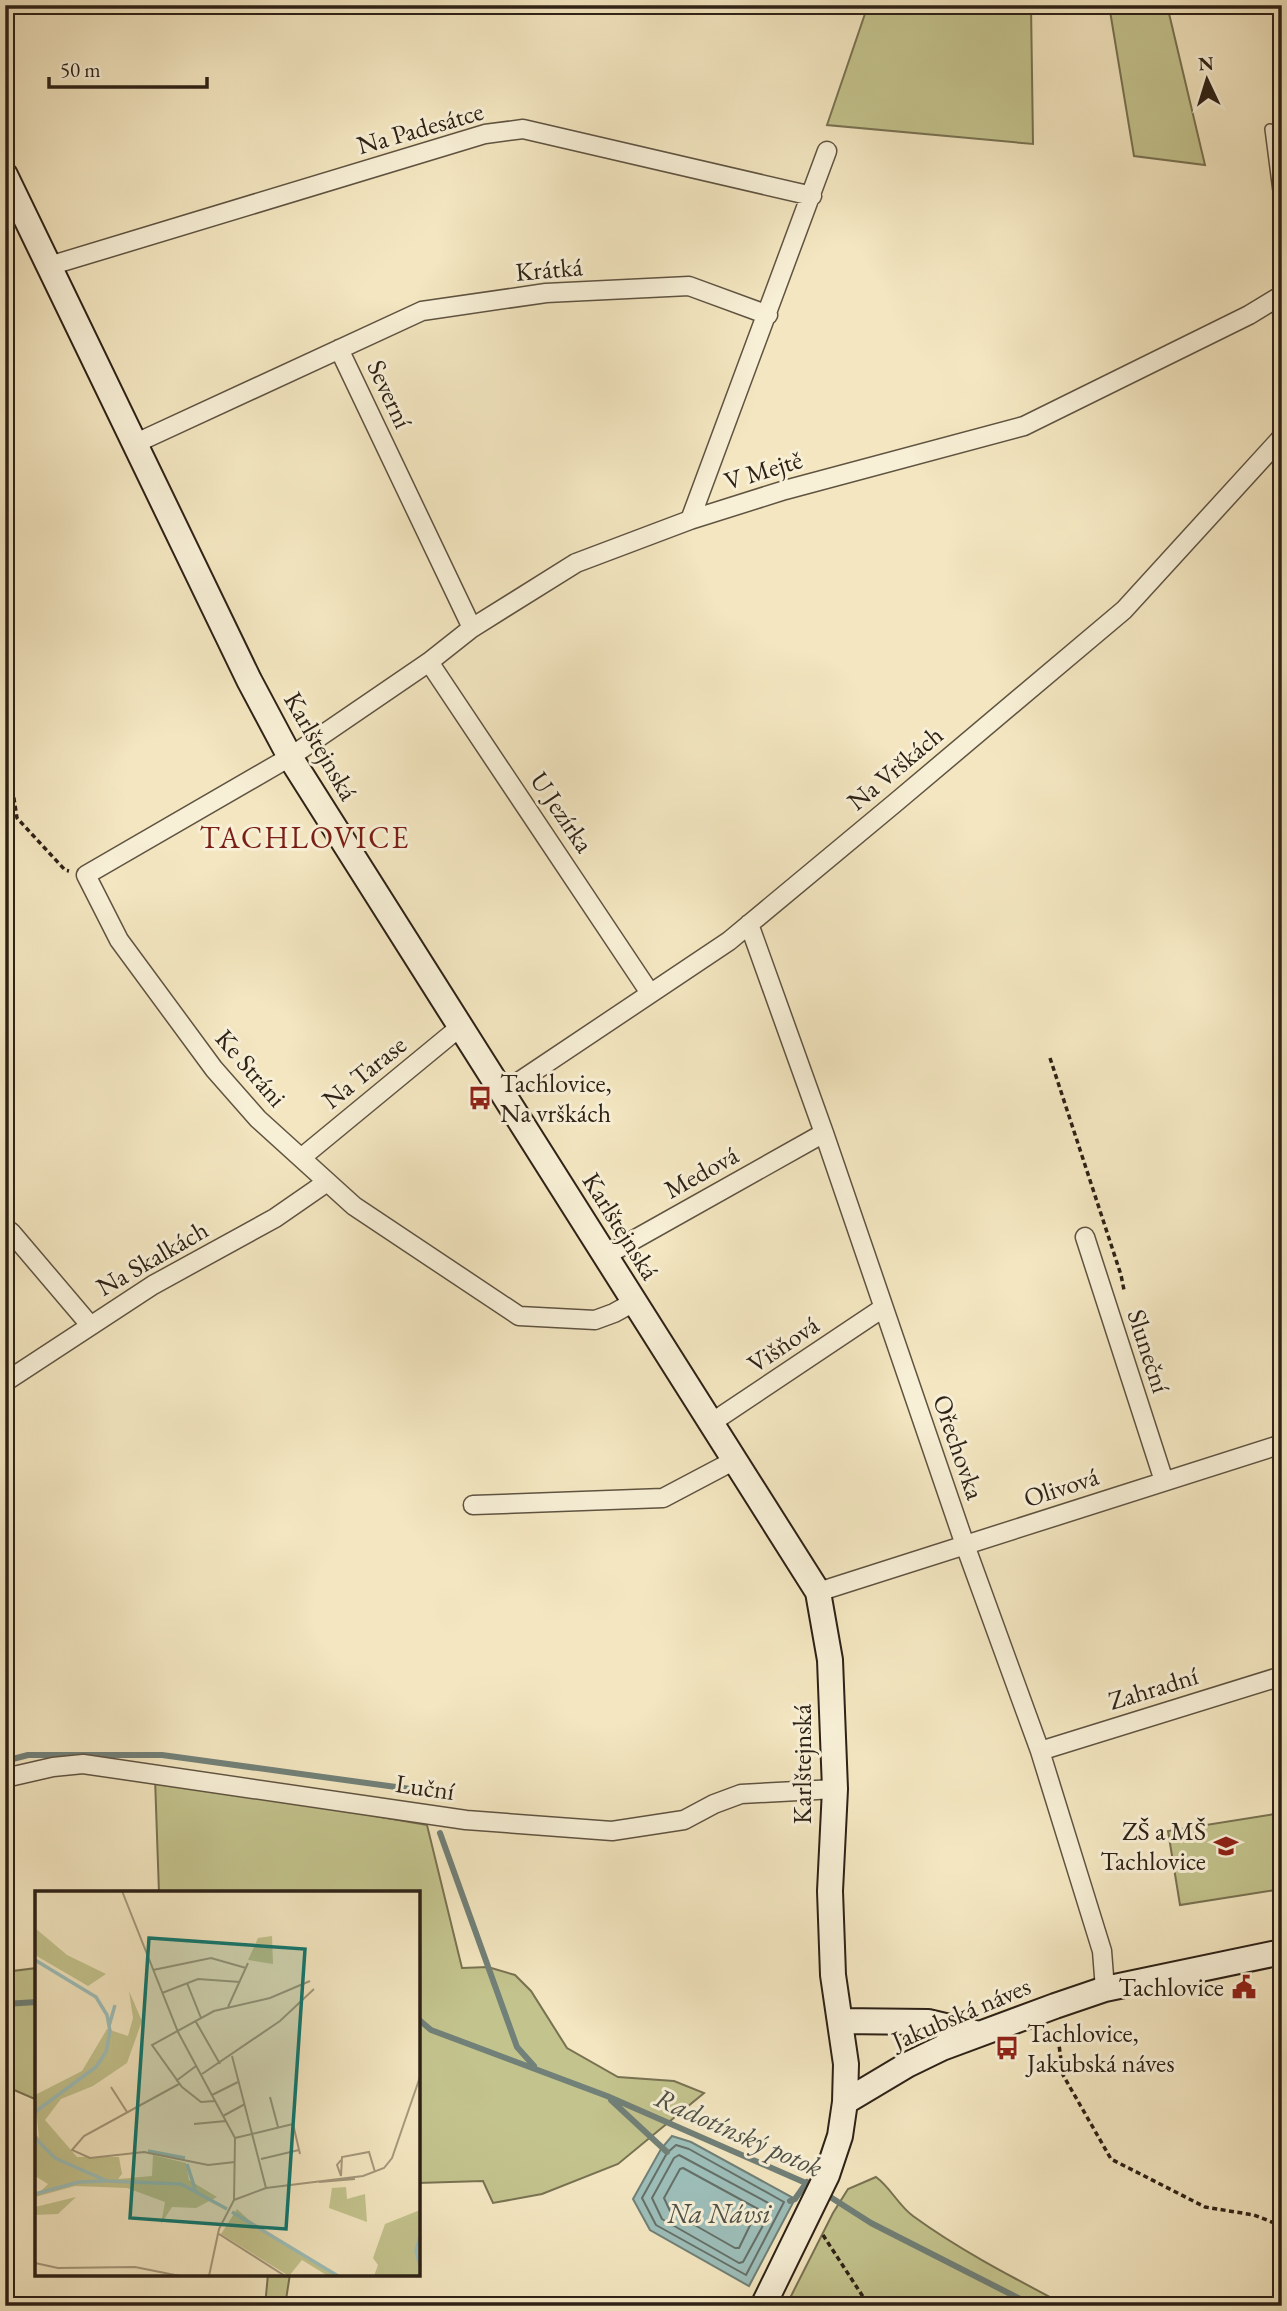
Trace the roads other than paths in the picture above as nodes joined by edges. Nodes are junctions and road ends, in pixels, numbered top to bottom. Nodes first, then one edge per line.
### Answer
1 (1270, 129) dead end
2 (827, 151) dead end
3 (5, 175) edge
4 (812, 196) junction
5 (1282, 222) edge
6 (49, 266) junction
7 (1282, 295) edge
8 (768, 315) junction
9 (339, 349) junction
10 (1282, 437) edge
11 (134, 444) junction
12 (690, 520) junction
13 (472, 628) junction
14 (429, 662) junction
15 (290, 757) junction
16 (749, 924) junction
17 (650, 993) junction
18 (460, 1027) junction
19 (502, 1093) junction
20 (824, 1133) junction
21 (301, 1158) junction
22 (327, 1182) junction
23 (11, 1232) dead end
24 (1085, 1237) dead end
25 (605, 1256) junction
26 (634, 1302) junction
27 (883, 1308) junction
28 (90, 1325) junction
29 (5, 1382) edge
30 (711, 1423) junction
31 (1281, 1444) edge
32 (735, 1460) junction
33 (1164, 1481) junction
34 (472, 1506) dead end
35 (965, 1545) junction
36 (818, 1592) junction
37 (1282, 1676) edge
38 (1040, 1751) junction
39 (5, 1778) edge
40 (835, 1789) junction
41 (1282, 1952) edge
42 (1105, 1989) junction
43 (840, 2021) junction
44 (979, 2034) junction
45 (845, 2102) junction
46 (763, 2306) edge

1 - 5 lane
2 - 4 street
3 - 6 main road, Karlštejnská
4 - 6 street, Na Padesátce
4 - 8 street
6 - 11 main road, Karlštejnská
7 - 12 street, V Mejtě
8 - 9 street, Krátká
8 - 12 street
9 - 11 street, Severní
9 - 13 street, Severní
10 - 16 street, Na Vrškách
11 - 15 main road, Karlštejnská
12 - 13 street, V Mejtě
13 - 14 street, V Mejtě
14 - 15 street, V Mejtě
14 - 17 street, U Jezírka
15 - 18 main road, Karlštejnská
15 - 21 street, Ke Stráni
16 - 17 street, Na Vrškách
16 - 20 street, Ořechovka
17 - 19 street, Na Vrškách
18 - 19 main road, Karlštejnská
18 - 21 street, Na Tarase
19 - 25 main road, Karlštejnská
20 - 25 street, Medová
20 - 27 street, Ořechovka
21 - 22 street, Ke Stráni
22 - 26 street, Ke Stráni
22 - 28 street, Na Skalkách
23 - 28 street
24 - 33 street, Sluneční
25 - 26 main road, Karlštejnská
26 - 30 main road, Karlštejnská
27 - 30 street, Višňová
27 - 35 street, Ořechovka
28 - 29 street, Na Skalkách
30 - 32 main road, Karlštejnská
31 - 33 street, Olivová
32 - 34 street
32 - 36 main road, Karlštejnská
33 - 35 street, Olivová
35 - 36 street, Olivová
35 - 38 street, Ořechovka
36 - 40 main road, Karlštejnská
37 - 38 street, Zahradní
38 - 42 street, Ořechovka
39 - 40 street, Luční
40 - 43 main road, Karlštejnská
41 - 42 main road, Jakubská náves
42 - 44 main road, Jakubská náves
43 - 44 main road
43 - 45 main road, Karlštejnská
44 - 45 main road, Jakubská náves
45 - 46 main road, Karlštejnská

